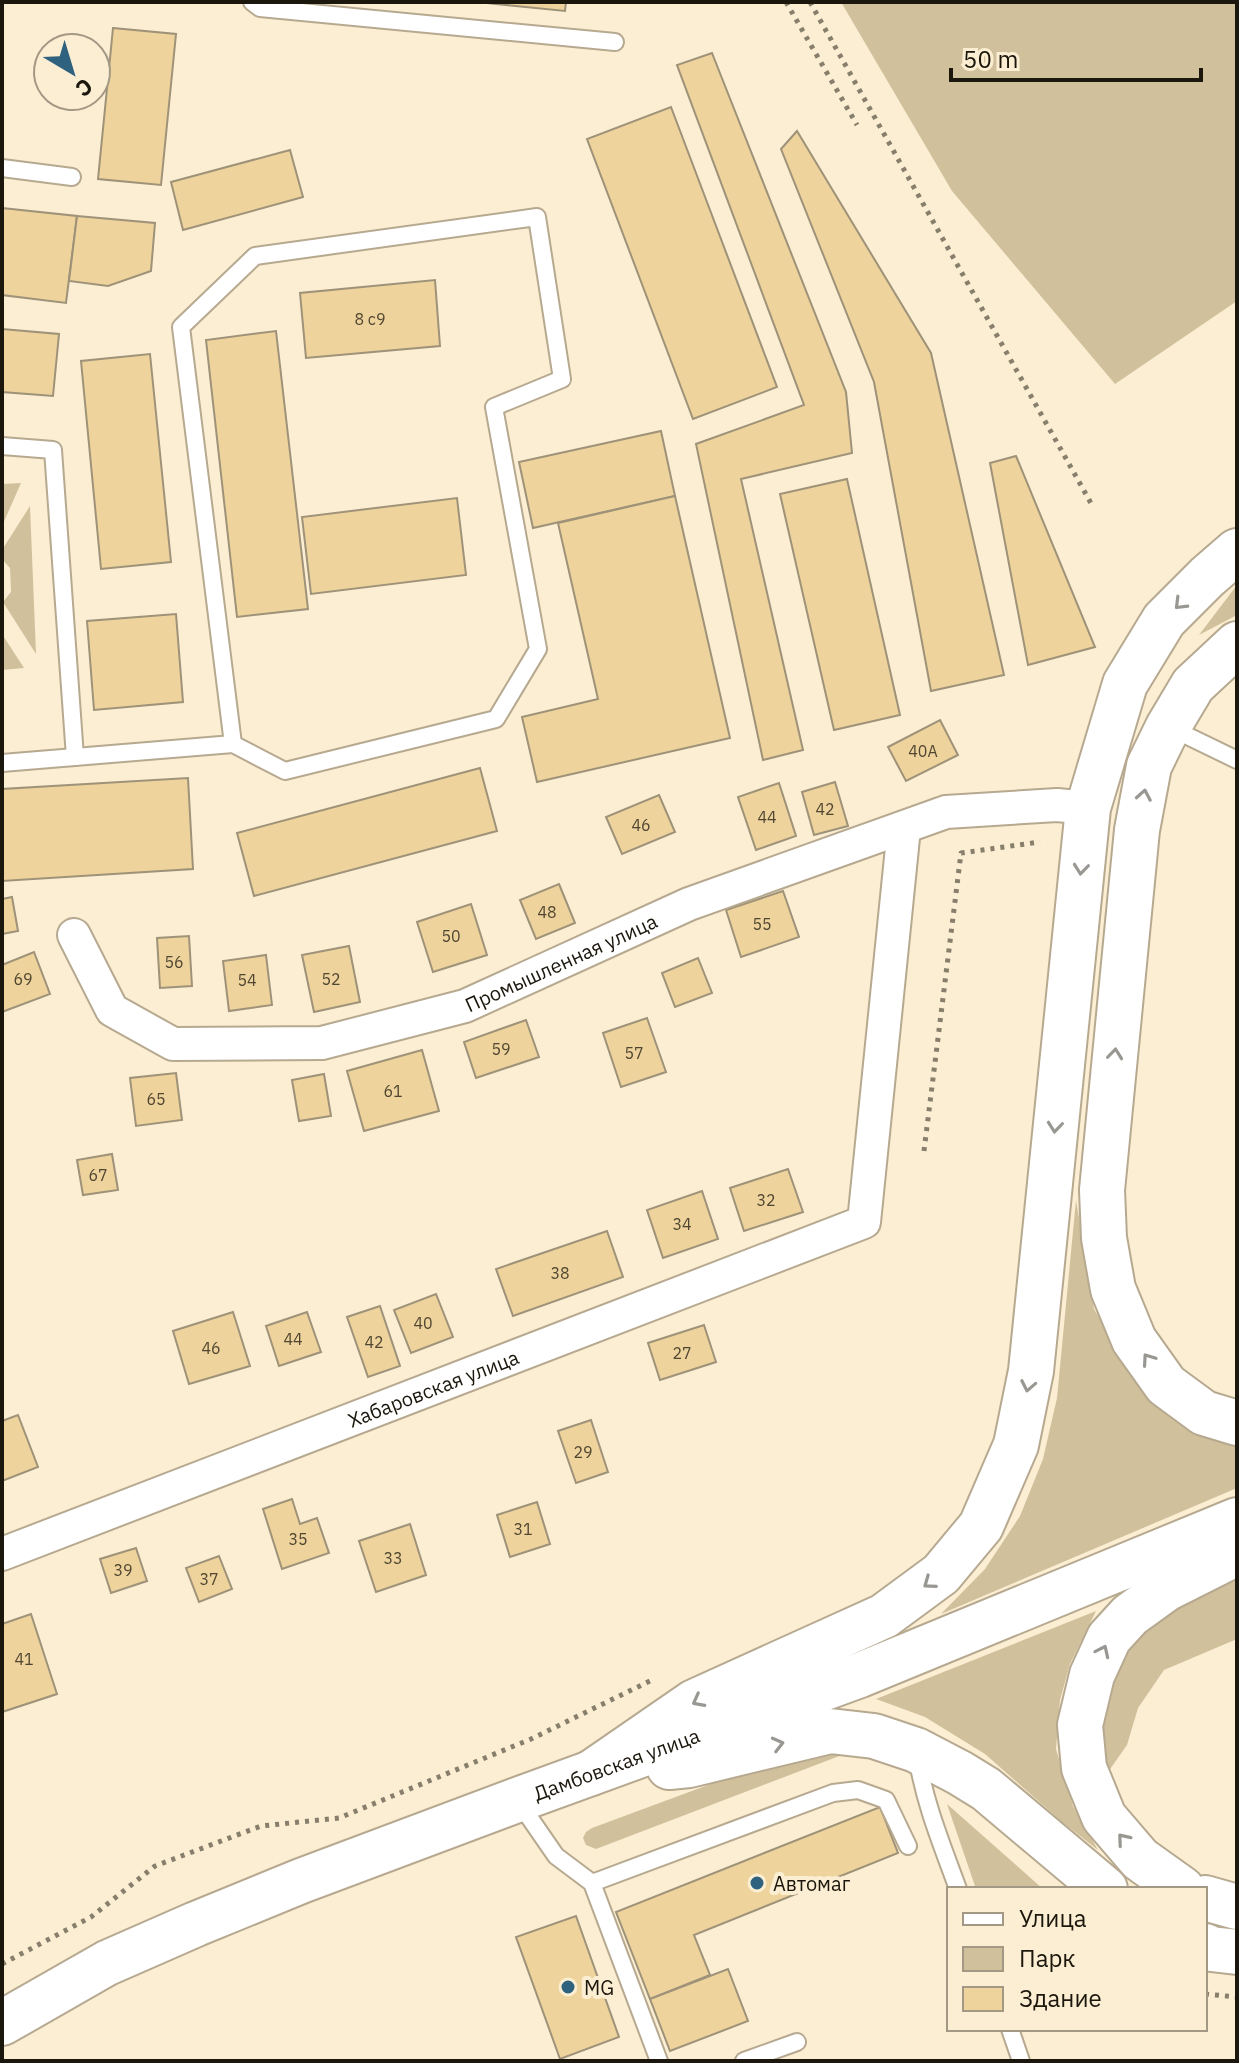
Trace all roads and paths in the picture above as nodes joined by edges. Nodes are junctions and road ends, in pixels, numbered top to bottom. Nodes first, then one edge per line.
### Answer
1 (252, 2) edge
2 (786, 2) edge
3 (810, 2) edge
4 (615, 42) dead end
5 (857, 125) dead end
6 (2, 168) edge
7 (72, 177) dead end
8 (2, 446) edge
9 (1092, 505) dead end
10 (1237, 551) edge
11 (1237, 644) edge
12 (1168, 727) junction
13 (233, 744) junction
14 (75, 757) junction
15 (1237, 760) edge
16 (2, 763) edge
17 (1088, 808) junction
18 (904, 828) junction
19 (1049, 840) dead end
20 (74, 935) dead end
21 (924, 1151) dead end
22 (1237, 1423) edge
23 (1237, 1520) edge
24 (1237, 1553) edge
25 (2, 1554) edge
26 (658, 1677) dead end
27 (916, 1750) junction
28 (591, 1773) junction
29 (517, 1800) junction
30 (908, 1846) dead end
31 (592, 1883) junction
32 (957, 1887) edge
33 (1103, 1887) edge
34 (1179, 1887) edge
35 (1207, 1899) edge
36 (1237, 1907) edge
37 (1207, 1947) edge
38 (1237, 1952) edge
39 (2, 1964) edge
40 (1207, 1994) edge
41 (1237, 1997) edge
42 (2, 2023) edge
43 (1011, 2031) edge
44 (797, 2042) dead end
45 (659, 2061) edge
46 (744, 2061) edge
47 (1021, 2061) edge

1 - 4 lane
2 - 5 path
3 - 9 path
6 - 7 lane
8 - 14 lane
10 -> 17 main road
11 - 12 main road
12 - 15 lane
22 -> 12 main road
13 - 13 lane
13 - 14 lane
14 - 16 lane
17 - 18 street, Промышленная улица
17 -> 28 main road
18 - 20 street, Промышленная улица
18 - 25 street, Хабаровская улица
19 - 21 path
23 - 28 main road, Дамбовская улица
34 -> 24 main road
26 - 39 path
28 -> 27 main road
27 - 32 lane
27 - 33 main road
28 - 29 main road, Дамбовская улица
29 - 31 lane
29 - 42 main road, Дамбовская улица
30 - 31 lane
31 - 45 lane
35 - 36 main road
37 - 38 main road
40 - 41 path
43 - 47 lane
44 - 46 lane

